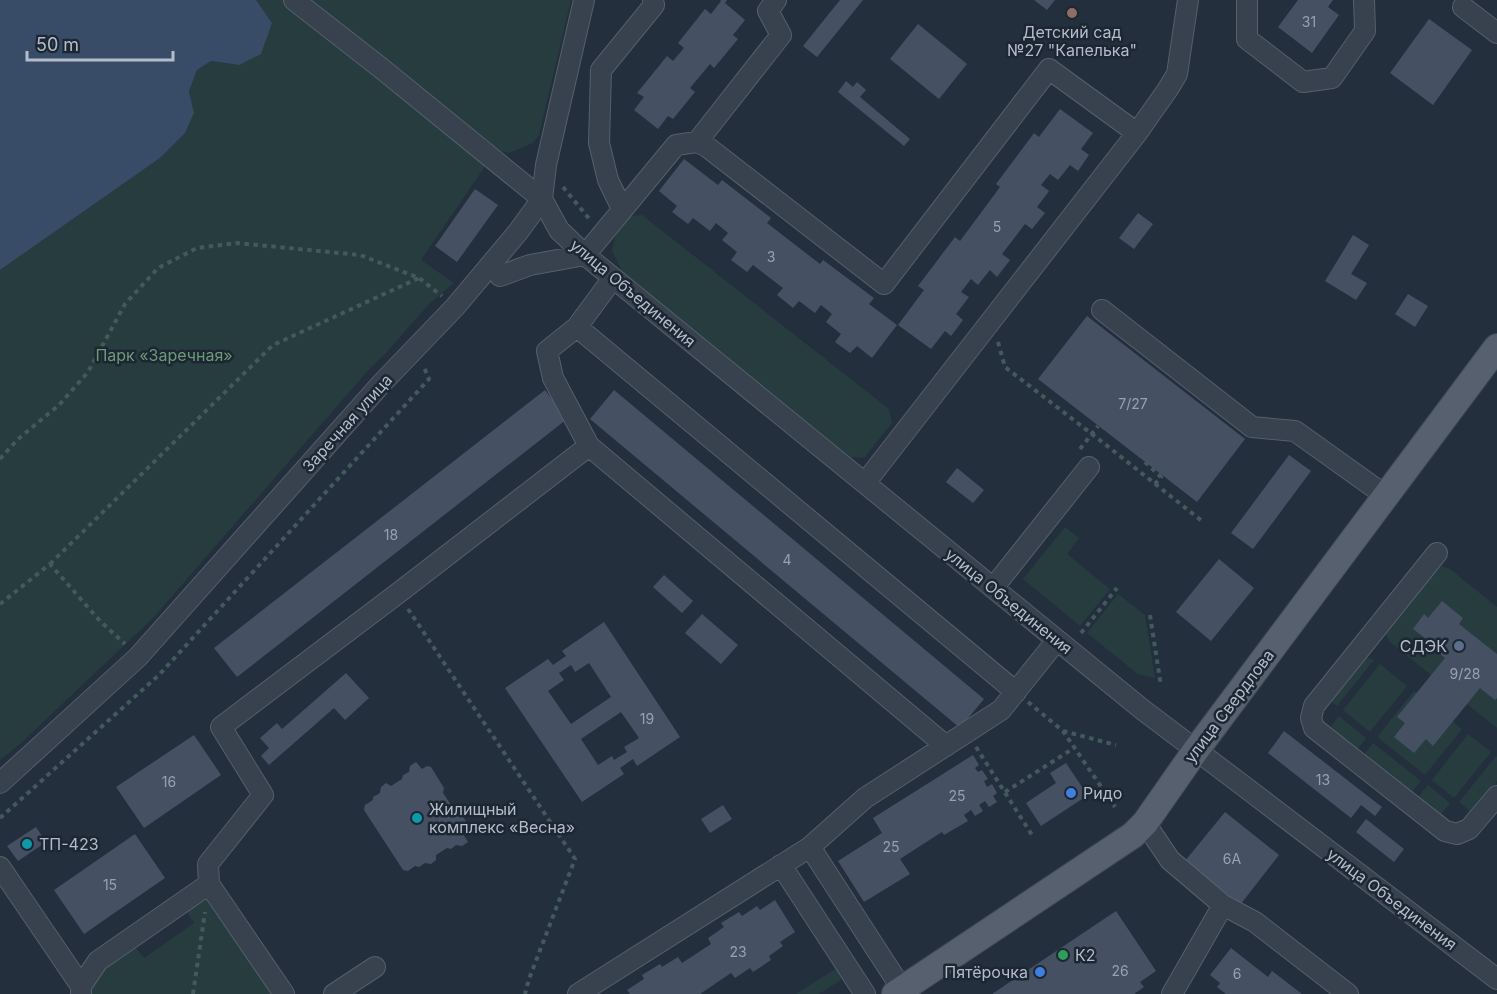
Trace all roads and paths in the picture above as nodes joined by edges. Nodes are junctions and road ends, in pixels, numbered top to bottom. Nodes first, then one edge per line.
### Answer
1 (294, 0) edge
2 (584, 0) edge
3 (653, 0) edge
4 (776, 0) edge
5 (1188, 0) edge
6 (1247, 0) edge
7 (1364, 0) edge
8 (1461, 2) edge
9 (1497, 33) edge
10 (1137, 133) junction
11 (697, 142) junction
12 (563, 187) dead end
13 (542, 199) junction
14 (622, 209) junction
15 (602, 234) junction
16 (585, 255) junction
17 (500, 276) dead end
18 (419, 278) junction
19 (613, 278) junction
20 (430, 286) dead end
21 (1102, 310) dead end
22 (993, 318) junction
23 (577, 327) junction
24 (417, 347) junction
25 (1497, 347) edge
26 (1098, 426) dead end
27 (1092, 434) junction
28 (589, 446) junction
29 (0, 459) edge
30 (1145, 462) dead end
31 (1089, 467) dead end
32 (865, 483) junction
33 (1155, 484) junction
34 (1386, 496) junction
35 (1202, 521) dead end
36 (1437, 553) dead end
37 (50, 564) junction
38 (993, 588) junction
39 (1117, 588) dead end
40 (398, 594) junction
41 (0, 604) edge
42 (1150, 615) dead end
43 (1081, 633) dead end
44 (1057, 640) junction
45 (138, 657) junction
46 (1161, 686) dead end
47 (1016, 692) junction
48 (1063, 731) junction
49 (967, 732) junction
50 (1116, 745) dead end
51 (946, 746) junction
52 (1074, 748) junction
53 (1196, 750) junction
54 (0, 783) edge
55 (1005, 792) junction
56 (1497, 795) edge
57 (1114, 807) dead end
58 (0, 818) edge
59 (1145, 823) junction
60 (1032, 835) dead end
61 (810, 847) junction
62 (781, 865) junction
63 (0, 867) edge
64 (209, 884) junction
65 (1223, 905) junction
66 (375, 967) dead end
67 (1497, 979) edge
68 (81, 990) edge
69 (899, 992) edge
70 (193, 994) edge
71 (284, 994) edge
72 (334, 994) edge
73 (525, 994) edge
74 (578, 994) edge
75 (865, 994) edge
76 (1172, 994) edge
77 (1348, 994) edge

1 - 13 street
2 - 13 street, Заречная улица
3 - 14 street
4 - 11 street
5 - 10 street
6 - 7 street
8 - 9 street
10 - 11 street
10 - 22 street
11 - 14 street
12 - 15 path
13 - 16 street, улица Объединения
13 - 24 street, Заречная улица
14 - 15 street
15 - 16 street
16 - 17 street
16 - 19 street, улица Объединения
18 - 20 path
18 - 29 path
18 - 37 path
19 - 23 street
19 - 32 street, улица Объединения
21 - 34 street
22 - 27 path
22 - 32 street
23 - 28 street
23 - 47 street
24 - 45 street, Заречная улица
24 - 58 path
25 - 34 main road, улица Свердлова
26 - 27 path
27 - 33 path
28 - 40 street
28 - 51 street
30 - 33 path
31 - 38 street
32 - 38 street, улица Объединения
33 - 35 path
34 - 53 main road, улица Свердлова
36 - 56 street
37 - 41 path
37 - 45 path
38 - 44 street, улица Объединения
39 - 43 path
40 - 64 street
40 - 73 path
42 - 46 path
44 - 47 street
44 - 53 street, улица Объединения
45 - 54 street, Заречная улица
47 - 48 path
47 - 49 street
48 - 50 path
48 - 52 path
49 - 51 street
49 - 55 path
51 - 61 street
52 - 55 path
52 - 57 path
53 - 59 main road, улица Свердлова
53 - 67 street, улица Объединения
55 - 60 path
59 - 65 street
59 - 69 main road, улица Свердлова
61 - 62 street
61 - 69 street
62 - 74 street
62 - 75 street
63 - 68 street
64 - 68 street
64 - 70 path
64 - 71 street
65 - 76 street
65 - 77 street
66 - 72 street

